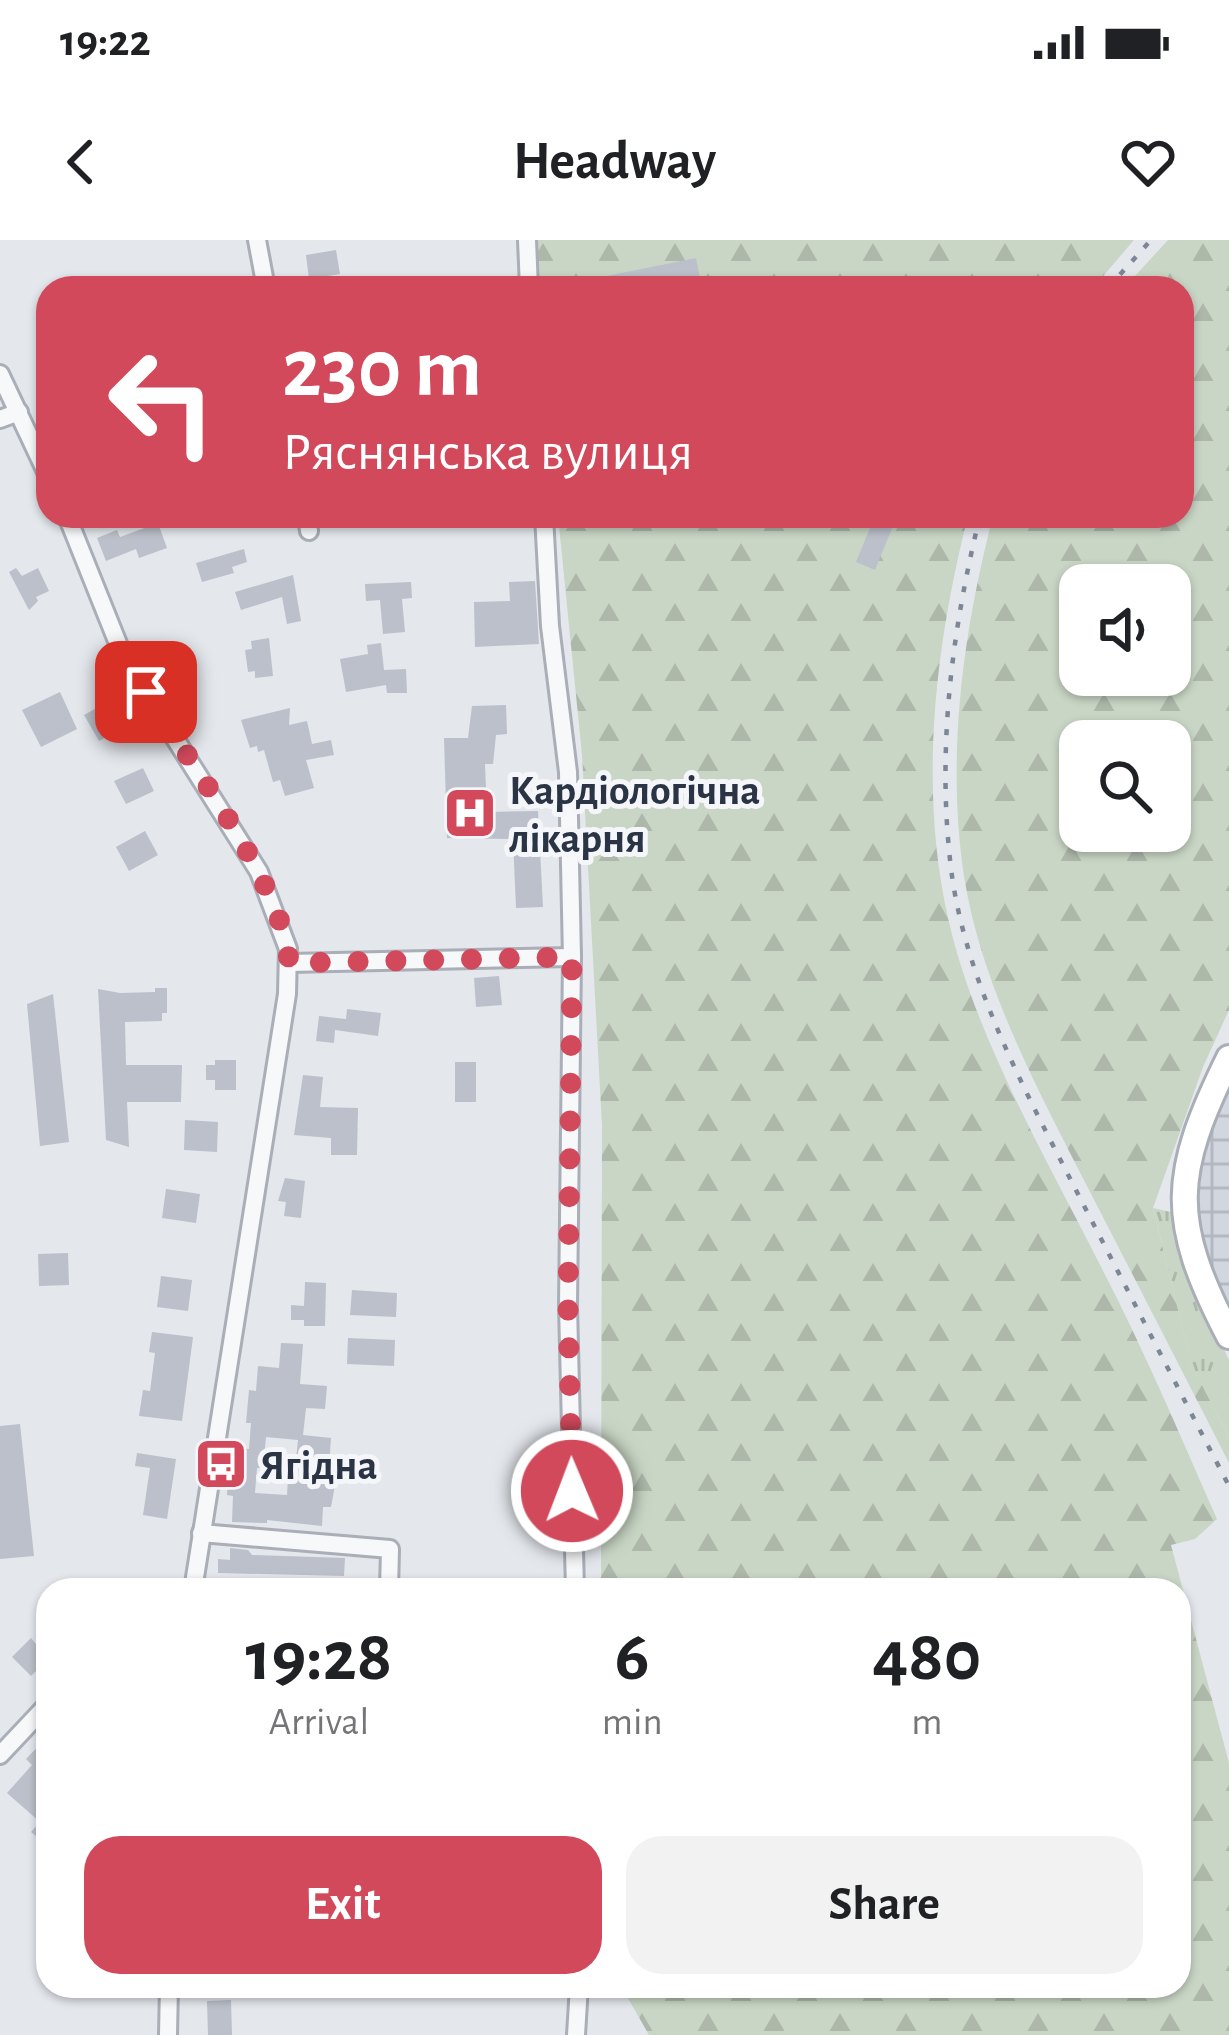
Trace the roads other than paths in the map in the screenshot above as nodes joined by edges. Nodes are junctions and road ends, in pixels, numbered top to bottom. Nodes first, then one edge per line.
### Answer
1 (257, 240) edge
2 (526, 240) edge
3 (264, 276) edge
4 (529, 276) edge
5 (0, 374) edge
6 (19, 412) junction
7 (0, 419) edge
8 (36, 450) edge
9 (72, 528) edge
10 (545, 528) edge
11 (572, 957) junction
12 (289, 963) junction
13 (1229, 1058) edge
14 (1229, 1336) edge
15 (201, 1533) junction
16 (195, 1578) edge
17 (389, 1578) edge
18 (575, 1578) edge
19 (36, 1717) edge
20 (0, 1755) edge
21 (169, 1998) edge
22 (578, 1998) edge
23 (168, 2035) edge
24 (576, 2035) edge

1 - 3 street
2 - 4 street
5 - 6 street
6 - 7 street
6 - 8 street
9 - 12 street
10 - 11 street
11 - 12 street
11 - 18 street
12 - 15 street
13 - 14 main road
15 - 16 street
15 - 17 street
19 - 20 street
21 - 23 street
22 - 24 street

